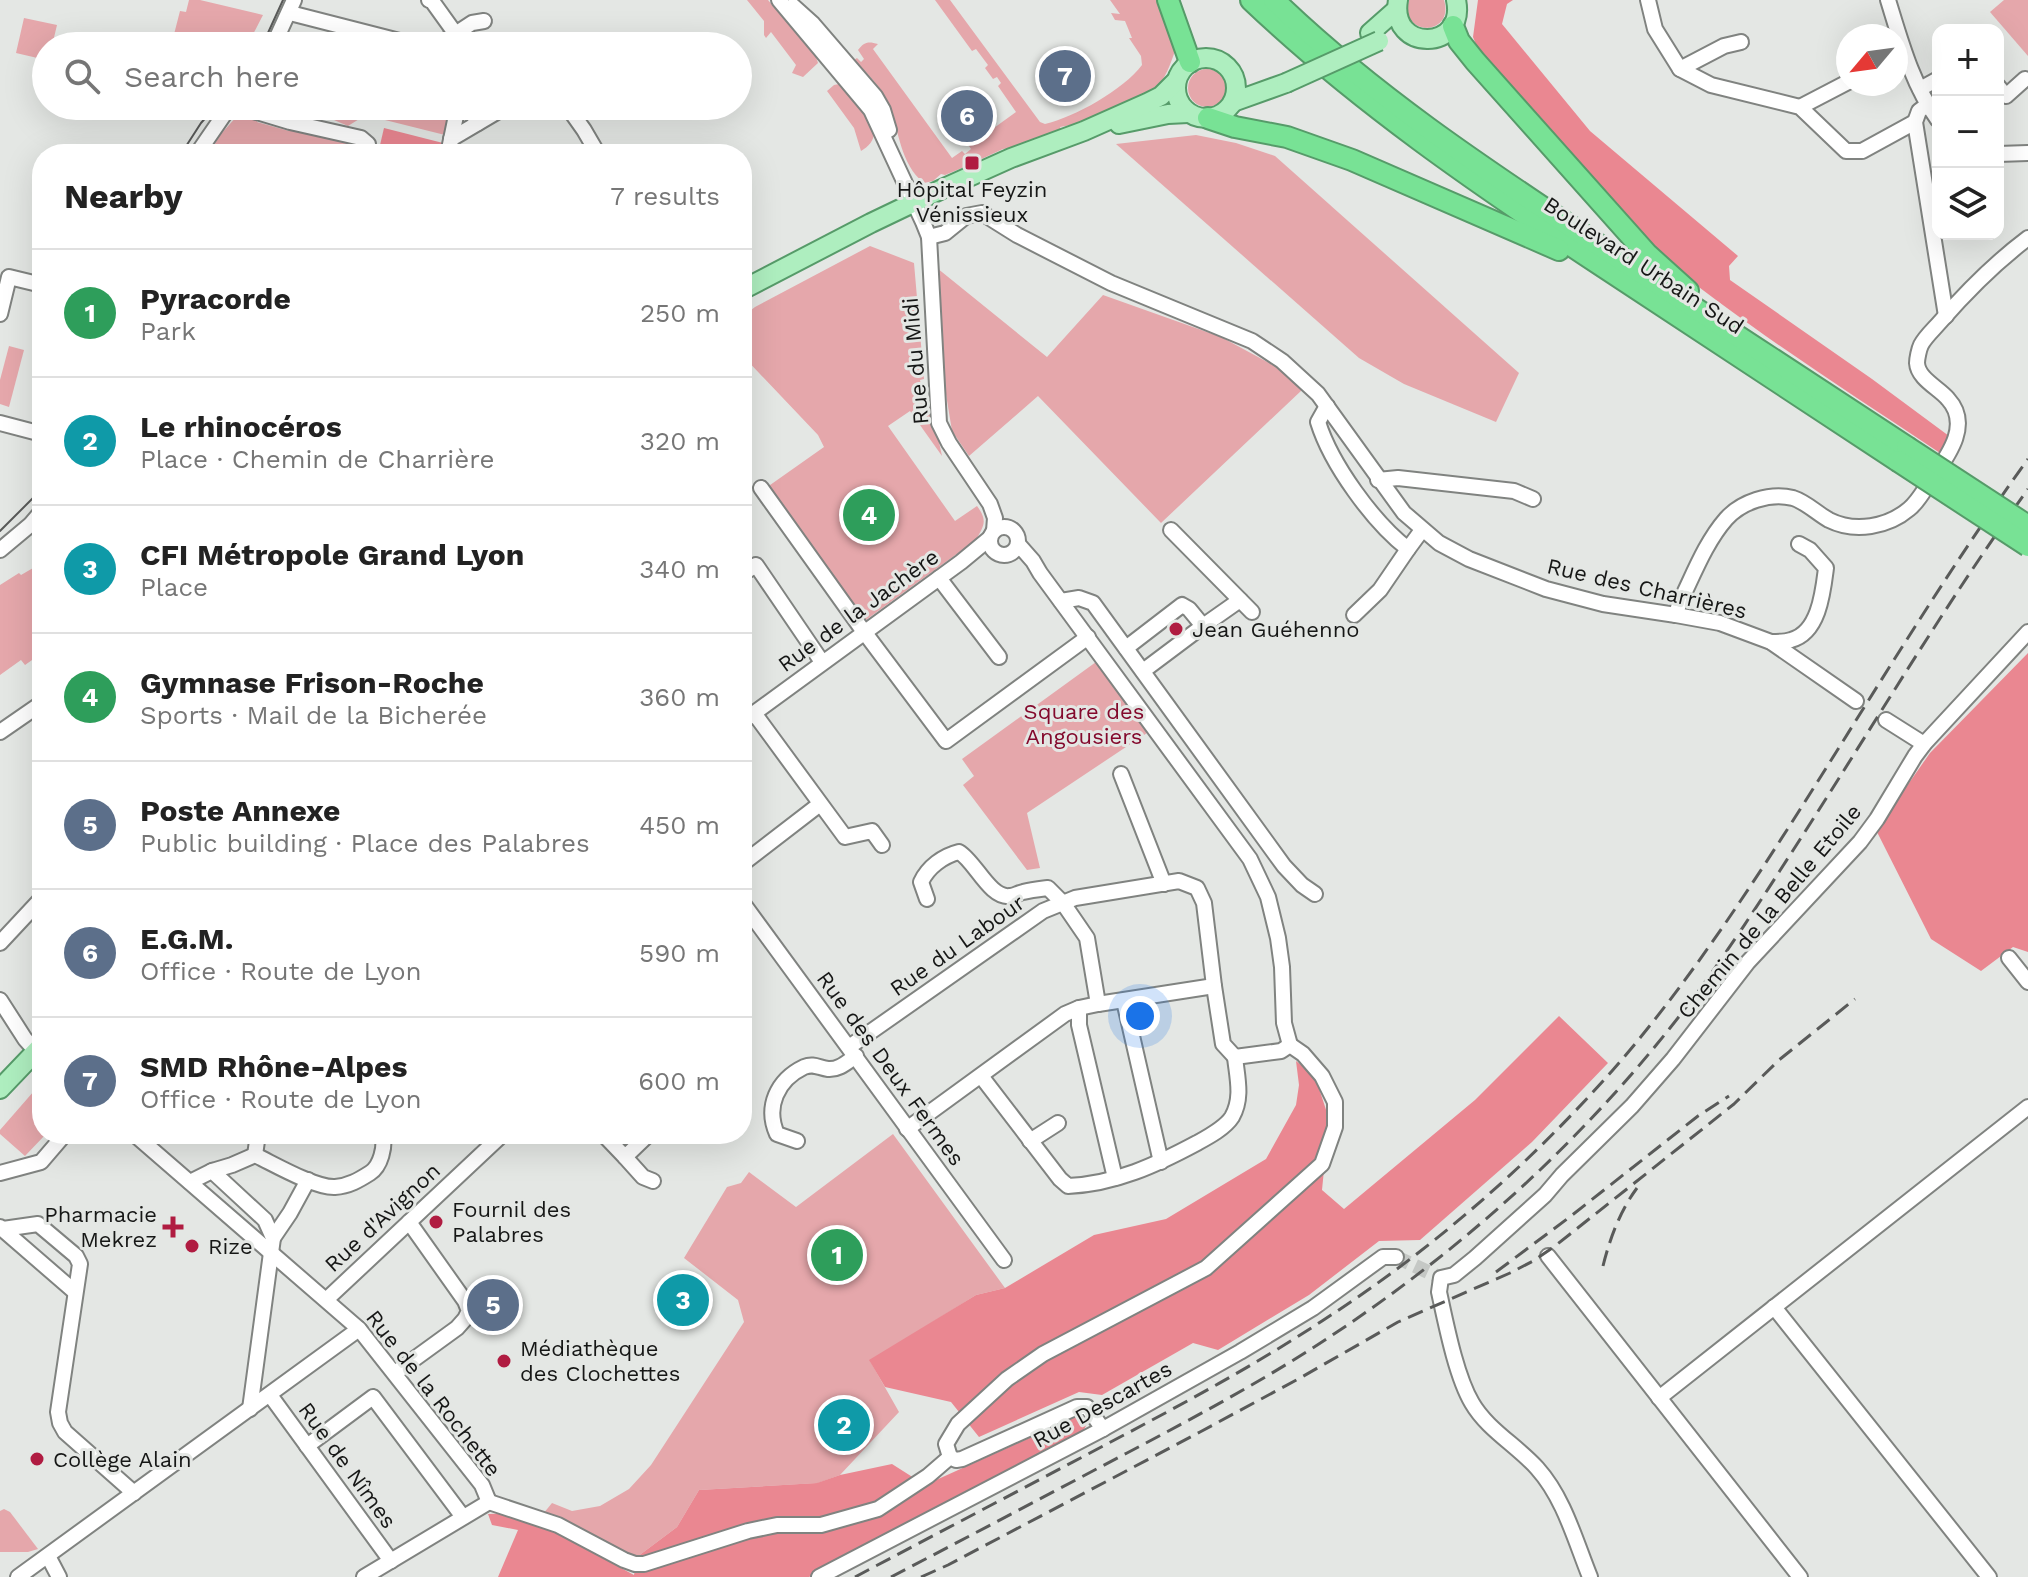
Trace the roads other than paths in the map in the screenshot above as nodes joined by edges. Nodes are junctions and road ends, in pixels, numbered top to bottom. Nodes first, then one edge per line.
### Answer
1 (429, 0) edge
2 (779, 0) edge
3 (786, 0) edge
4 (1168, 0) edge
5 (1251, 0) edge
6 (1274, 0) edge
7 (1648, 0) edge
8 (1888, 0) edge
9 (1458, 1) edge
10 (1397, 5) edge
11 (292, 7) edge
12 (484, 21) dead end
13 (1453, 26) junction
14 (280, 32) edge
15 (373, 32) edge
16 (454, 32) edge
17 (457, 32) edge
18 (1407, 32) junction
19 (1374, 37) junction
20 (1741, 42) dead end
21 (1190, 62) junction
22 (1680, 69) junction
23 (1230, 70) junction
24 (1282, 79) junction
25 (2025, 79) dead end
26 (1176, 81) junction
27 (1932, 82) edge
28 (1836, 88) edge
29 (1920, 89) junction
30 (2004, 94) edge
31 (1233, 102) junction
32 (1927, 105) junction
33 (1800, 107) junction
34 (1932, 112) edge
35 (1188, 113) junction
36 (1208, 118) junction
37 (220, 120) edge
38 (283, 120) edge
39 (455, 120) edge
40 (476, 120) edge
41 (483, 120) edge
42 (577, 120) edge
43 (1915, 122) junction
44 (478, 123) junction
45 (1084, 131) junction
46 (204, 144) edge
47 (368, 144) edge
48 (450, 144) edge
49 (452, 144) edge
50 (592, 144) edge
51 (2028, 153) edge
52 (892, 154) junction
53 (2004, 154) edge
54 (915, 202) junction
55 (929, 237) junction
56 (2028, 238) edge
57 (1612, 272) junction
58 (32, 283) edge
59 (752, 285) edge
60 (0, 314) edge
61 (1946, 316) junction
62 (1709, 317) junction
63 (1327, 406) junction
64 (0, 423) edge
65 (32, 431) edge
66 (1903, 454) junction
67 (1378, 480) junction
68 (761, 488) dead end
69 (1533, 499) dead end
70 (990, 504) junction
71 (32, 523) edge
72 (2028, 526) edge
73 (1171, 530) dead end
74 (1422, 530) junction
75 (992, 534) junction
76 (1799, 544) dead end
77 (1009, 546) junction
78 (2028, 546) edge
79 (1408, 549) junction
80 (0, 550) edge
81 (961, 562) junction
82 (752, 568) edge
83 (939, 578) junction
84 (1240, 600) junction
85 (1061, 601) junction
86 (1252, 612) dead end
87 (1354, 615) dead end
88 (1676, 615) junction
89 (1203, 626) junction
90 (866, 632) junction
91 (2028, 632) edge
92 (1088, 637) junction
93 (1771, 642) junction
94 (1126, 648) junction
95 (999, 657) dead end
96 (822, 662) junction
97 (1143, 671) junction
98 (1856, 701) dead end
99 (32, 710) edge
100 (752, 715) edge
101 (1886, 720) dead end
102 (752, 723) edge
103 (0, 732) edge
104 (1924, 744) junction
105 (1121, 774) dead end
106 (820, 804) junction
107 (882, 845) dead end
108 (752, 856) edge
109 (1164, 884) junction
110 (1315, 894) dead end
111 (927, 899) dead end
112 (1063, 903) junction
113 (32, 909) edge
114 (752, 918) edge
115 (0, 943) edge
116 (2009, 958) dead end
117 (2028, 982) edge
118 (1214, 986) junction
119 (0, 1000) edge
120 (1124, 1001) junction
121 (1098, 1004) junction
122 (1079, 1008) junction
123 (32, 1042) edge
124 (1290, 1045) junction
125 (852, 1052) junction
126 (1235, 1057) junction
127 (32, 1059) edge
128 (981, 1076) junction
129 (0, 1089) edge
130 (2028, 1107) edge
131 (1058, 1123) dead end
132 (907, 1129) junction
133 (797, 1141) dead end
134 (1030, 1141) junction
135 (56, 1144) edge
136 (149, 1144) edge
137 (257, 1144) edge
138 (384, 1144) edge
139 (492, 1144) edge
140 (613, 1144) edge
141 (639, 1144) edge
142 (255, 1155) junction
143 (625, 1157) junction
144 (1161, 1162) junction
145 (212, 1171) junction
146 (0, 1173) edge
147 (1115, 1178) junction
148 (308, 1180) junction
149 (653, 1181) dead end
150 (190, 1182) junction
151 (409, 1222) junction
152 (1, 1228) edge
153 (272, 1244) junction
154 (1548, 1256) dead end
155 (1396, 1257) dead end
156 (1004, 1260) dead end
157 (75, 1292) junction
158 (327, 1299) junction
159 (1774, 1307) junction
160 (359, 1329) junction
161 (395, 1373) junction
162 (270, 1395) junction
163 (1659, 1398) junction
164 (250, 1409) junction
165 (1103, 1429) junction
166 (307, 1446) junction
167 (950, 1457) junction
168 (134, 1493) junction
169 (489, 1502) junction
170 (463, 1517) junction
171 (48, 1556) junction
172 (391, 1561) junction
173 (18, 1577) edge
174 (59, 1577) edge
175 (364, 1577) edge
176 (819, 1577) edge
177 (1590, 1577) edge
178 (1800, 1577) edge
179 (1989, 1577) edge

1 - 16 street
2 - 52 street
3 - 52 street
4 - 21 highway
5 - 57 highway, Boulevard Urbain Sud
6 - 62 highway, Boulevard Urbain Sud
7 - 22 street
8 - 29 street
9 - 13 main road
10 - 18 main road
10 - 19 main road
11 - 14 street
11 - 15 street
12 - 17 street
13 - 18 main road
13 - 62 highway
18 - 19 main road
19 - 24 main road
20 - 22 street
21 - 23 main road
21 - 26 main road
22 - 33 street
23 - 24 main road
23 - 31 main road
24 - 31 main road
25 - 30 street
26 - 35 main road
26 - 45 main road
27 - 29 street
28 - 33 street
29 - 32 street
31 - 36 main road
32 - 34 street
32 - 43 street
33 - 43 street
35 - 36 main road
35 - 45 main road
36 - 57 highway
37 - 46 street
38 - 47 street
39 - 48 street
40 - 44 street
41 - 44 street
42 - 50 street
43 - 61 street
44 - 49 street
45 - 54 main road
51 - 53 street
52 - 54 street, Rue du Midi
54 - 55 street, Rue du Midi
54 - 59 main road
55 - 63 street, Rue des Charrières
55 - 70 street, Rue du Midi
56 - 61 street
57 - 66 highway, Boulevard Urbain Sud
58 - 60 street
61 - 88 street, bridge
62 - 66 highway, Boulevard Urbain Sud
63 - 67 street, Rue des Charrières
63 - 79 street
64 - 65 street
66 - 72 highway, Boulevard Urbain Sud, bridge
66 - 78 highway, Boulevard Urbain Sud, bridge
67 - 69 street
67 - 74 street, Rue des Charrières
68 - 90 street
70 - 75 street, Rue du Midi
70 - 77 street, Rue du Midi
71 - 80 street
73 - 84 street
74 - 79 street
74 - 88 street, Rue des Charrières
75 - 77 street, Rue du Midi
75 - 77 street
75 - 81 street, Rue de la Jachère
76 - 93 street
77 - 81 street, Rue de la Jachère
77 - 85 street
79 - 87 street
81 - 83 street, Rue de la Jachère
82 - 96 street
83 - 90 street, Rue de la Jachère
83 - 95 street
84 - 86 street
84 - 89 street
85 - 92 street
85 - 94 street
88 - 93 street, Rue des Charrières
89 - 94 street
89 - 97 street
90 - 92 street
90 - 96 street, Rue de la Jachère
91 - 104 street, Chemin de la Belle Etoile
92 - 124 street
93 - 98 street, Rue des Charrières
94 - 97 street
96 - 100 street, Rue de la Jachère
97 - 110 street
99 - 103 street
101 - 104 street
102 - 106 street
104 - 177 street, Chemin de la Belle Etoile
105 - 109 street
106 - 107 street
106 - 108 street
109 - 112 street, Rue du Labour
109 - 118 street, Rue du Labour
111 - 112 street
112 - 121 street
112 - 125 street, Rue du Labour
113 - 115 street
114 - 125 street, Rue des Deux Fermes
116 - 117 street
118 - 120 street
118 - 126 street, Rue du Labour
119 - 123 street
120 - 121 street
120 - 144 street
121 - 122 street
122 - 128 street
122 - 147 street
124 - 126 street
124 - 167 street
125 - 132 street, Rue des Deux Fermes
125 - 133 street, Rue du Labour
126 - 144 street, Rue du Labour
127 - 129 main road
128 - 132 street
128 - 134 street
130 - 159 street
131 - 134 street
132 - 156 street, Rue des Deux Fermes
134 - 147 street, Rue du Labour
135 - 146 street
136 - 150 street, Rue de la Rochette
137 - 142 street
138 - 148 street
139 - 151 street, Rue d'Avignon
140 - 143 street
141 - 143 street
142 - 145 street
142 - 148 street
143 - 149 street
144 - 147 street, Rue du Labour
145 - 150 street
145 - 153 street, Rue de la Rochette
148 - 153 street
150 - 153 street, Rue de la Rochette
151 - 158 street, Rue d'Avignon
151 - 161 street
152 - 157 street
152 - 157 street
153 - 158 street, Rue de la Rochette
153 - 164 street
154 - 163 street
155 - 165 street, Rue Descartes
157 - 168 street
158 - 160 street, Rue de la Rochette
159 - 163 street
159 - 179 street
160 - 161 street, Rue de la Rochette
160 - 162 street
161 - 169 street, Rue de la Rochette
162 - 164 street
162 - 166 street, Rue de Nîmes
163 - 178 street
164 - 168 street
165 - 167 street
165 - 176 street, Rue Descartes
166 - 170 street
166 - 172 street, Rue de Nîmes
167 - 169 street
168 - 171 street
169 - 170 street
170 - 172 street
171 - 173 street
171 - 174 street
172 - 175 street

